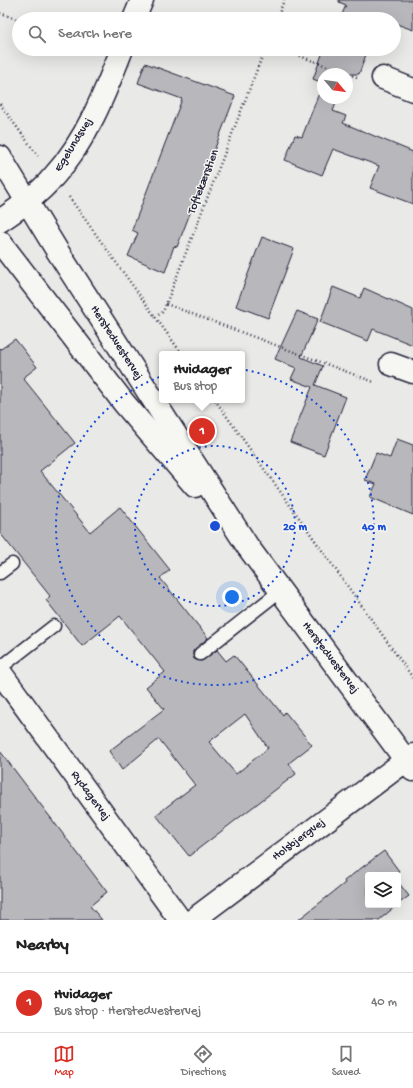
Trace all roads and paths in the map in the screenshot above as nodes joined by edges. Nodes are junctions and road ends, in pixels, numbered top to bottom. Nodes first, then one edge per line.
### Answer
1 (142, 0) edge
2 (284, 0) edge
3 (137, 12) edge
4 (280, 12) edge
5 (0, 13) edge
6 (12, 17) edge
7 (119, 56) edge
8 (262, 56) edge
9 (299, 56) edge
10 (383, 78) joint
11 (413, 90) edge
12 (0, 104) edge
13 (0, 157) edge
14 (54, 177) junction
15 (27, 202) junction
16 (0, 221) edge
17 (0, 242) edge
18 (166, 304) junction
19 (155, 317) junction
20 (180, 351) edge
21 (391, 364) joint
22 (413, 372) edge
23 (217, 403) edge
24 (248, 547) junction
25 (12, 564) dead end
26 (0, 573) edge
27 (280, 592) junction
28 (54, 626) dead end
29 (200, 654) dead end
30 (0, 668) edge
31 (0, 672) edge
32 (413, 678) edge
33 (411, 761) edge
34 (180, 920) edge
35 (192, 920) edge

1 - 3 street
2 - 4 path
5 - 6 path
7 - 14 street, Egelundsvej
8 - 18 path, Toftekærstien
9 - 10 path
10 - 11 street
12 - 14 path
13 - 15 street, Herstedvestervej
14 - 15 street, Egelundsvej
14 - 19 path
15 - 16 street, Egelundsvej
15 - 24 street, Herstedvestervej
17 - 24 street, Herstedvestervej
18 - 19 path, Toftekærstien
18 - 21 path
19 - 20 path
21 - 22 street
23 - 32 path
24 - 27 street, Herstedvestervej
25 - 26 lane
27 - 29 lane
27 - 33 street, Herstedvestervej
28 - 30 lane
31 - 34 street, Rydagervej
33 - 35 street, Holsbjergvej

